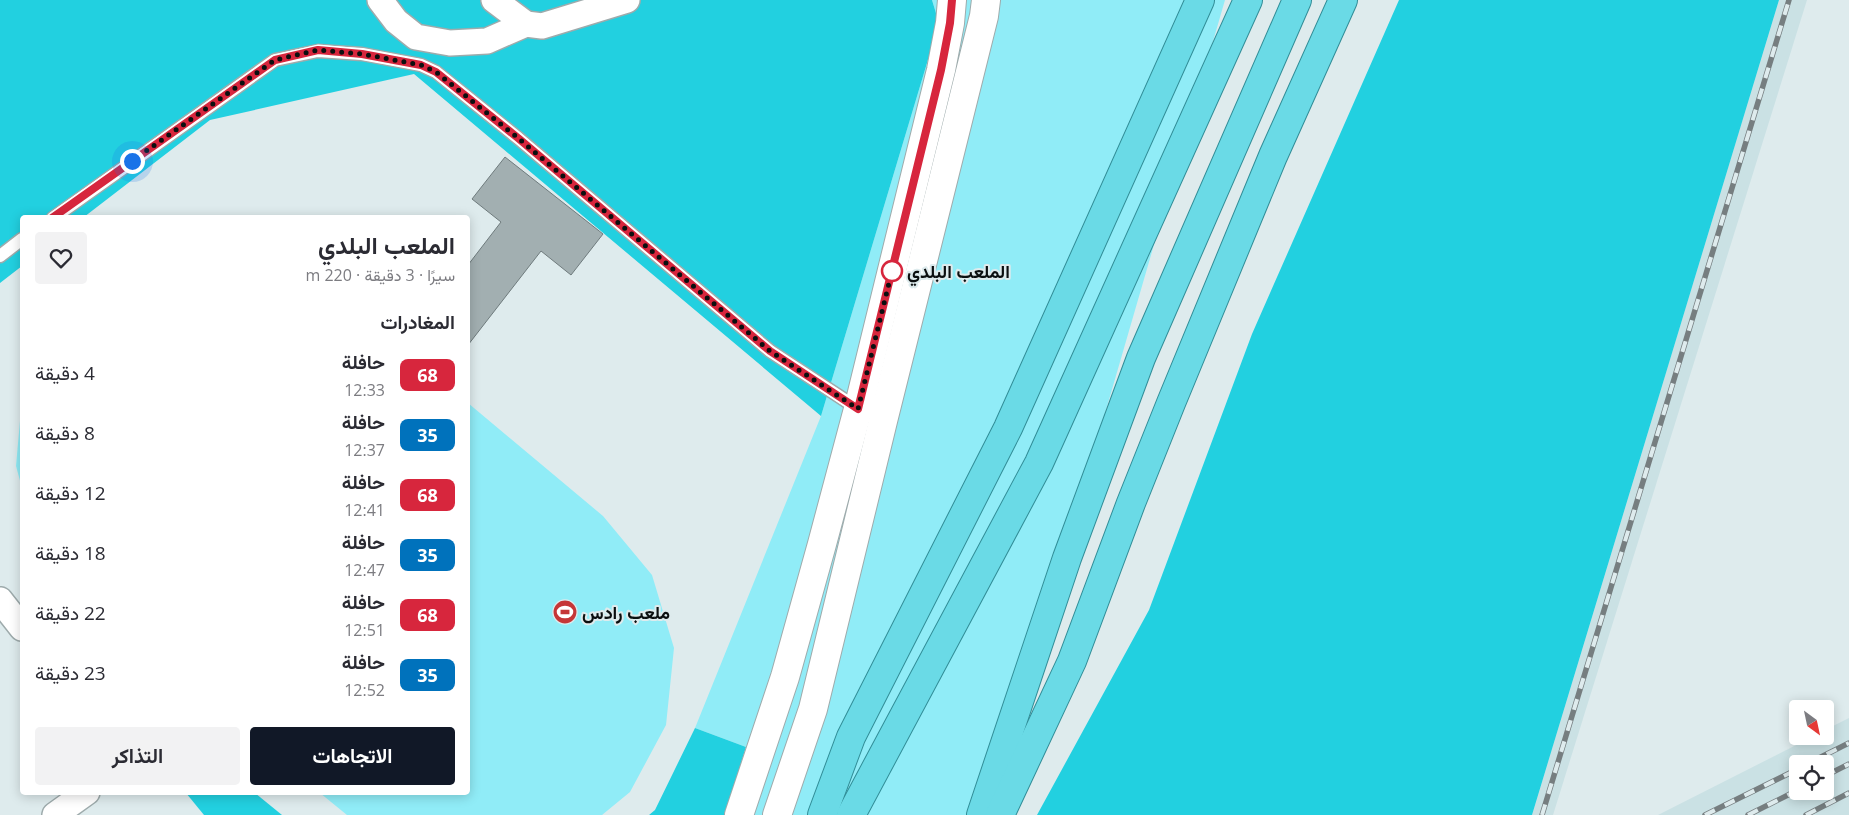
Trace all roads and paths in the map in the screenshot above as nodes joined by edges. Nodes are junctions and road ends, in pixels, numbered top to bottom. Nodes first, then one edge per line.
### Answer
1 (380, 0) edge
2 (494, 0) edge
3 (627, 0) edge
4 (952, 0) edge
5 (986, 0) edge
6 (1200, 0) edge
7 (1248, 0) edge
8 (1298, 0) edge
9 (1343, 0) edge
10 (526, 24) junction
11 (56, 215) edge
12 (20, 241) edge
13 (0, 256) edge
14 (858, 409) junction
15 (883, 421) junction
16 (0, 600) edge
17 (20, 625) edge
18 (83, 795) edge
19 (55, 815) edge
20 (739, 815) edge
21 (777, 815) edge
22 (822, 815) edge
23 (851, 815) edge
24 (981, 815) edge
25 (1000, 815) edge

1 - 10 street
2 - 10 street
3 - 10 street
4 - 14 street
5 - 15 street
6 - 22 highway
7 - 23 highway
8 - 24 highway
9 - 25 highway
11 - 14 lane
12 - 13 lane
14 - 15 lane
14 - 20 street
15 - 21 street
16 - 17 street
18 - 19 street

